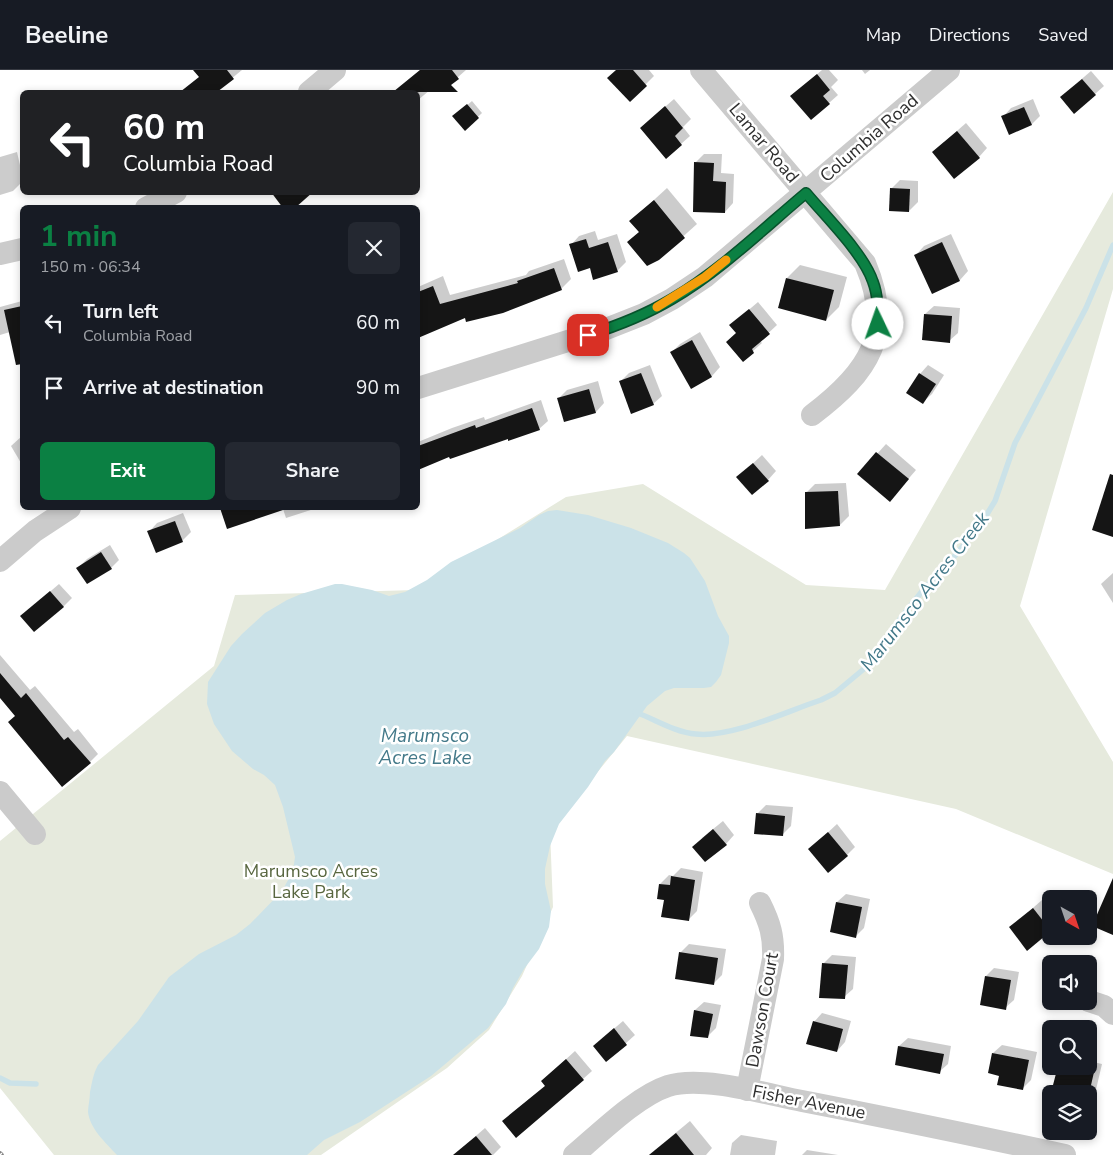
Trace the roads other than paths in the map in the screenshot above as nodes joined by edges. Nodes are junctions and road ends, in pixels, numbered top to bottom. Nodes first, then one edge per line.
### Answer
1 (335, 70) edge
2 (701, 70) edge
3 (949, 70) edge
4 (311, 90) edge
5 (806, 193) junction
6 (170, 195) edge
7 (152, 205) edge
8 (20, 249) edge
9 (0, 254) edge
10 (420, 387) edge
11 (812, 415) dead end
12 (67, 510) edge
13 (0, 561) edge
14 (0, 792) edge
15 (35, 834) dead end
16 (760, 903) dead end
17 (1097, 1004) edge
18 (1113, 1014) edge
19 (748, 1090) junction
20 (574, 1155) edge
21 (1065, 1155) edge

1 - 4 street
2 - 5 street, Lamar Road
3 - 5 street, Columbia Road
5 - 10 street, Columbia Road
5 - 11 street, Lamar Road
6 - 7 street
8 - 9 street
12 - 13 street
14 - 15 street
16 - 19 street, Dawson Court
17 - 18 street
19 - 20 street, Fisher Avenue
19 - 21 street, Fisher Avenue

